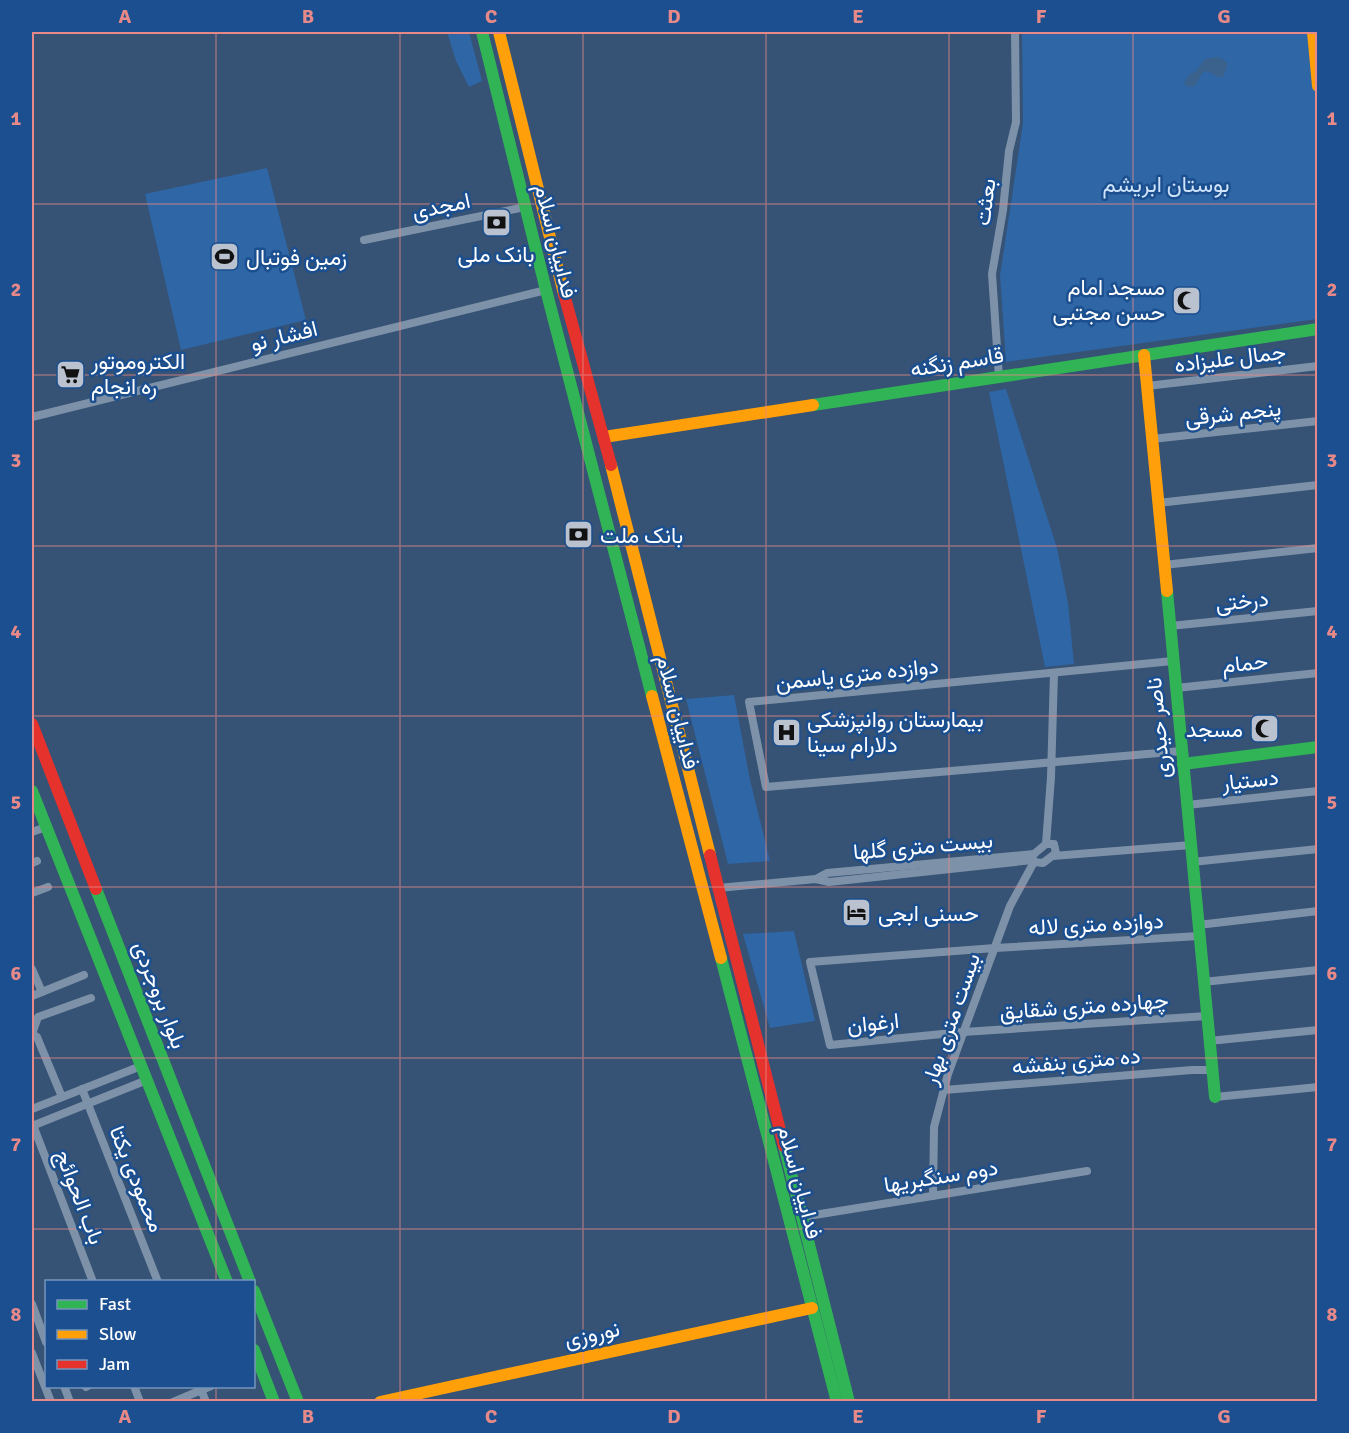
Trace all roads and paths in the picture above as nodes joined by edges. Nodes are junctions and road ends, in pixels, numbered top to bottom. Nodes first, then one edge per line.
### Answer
1 (482, 32) edge
2 (499, 32) edge
3 (1015, 32) edge
4 (1313, 32) edge
5 (1317, 86) edge
6 (525, 207) junction
7 (364, 240) dead end
8 (546, 290) junction
9 (1317, 329) edge
10 (1144, 355) junction
11 (1317, 366) edge
12 (999, 377) junction
13 (1147, 386) junction
14 (32, 417) edge
15 (1317, 421) edge
16 (604, 437) junction
17 (1152, 440) junction
18 (1317, 485) edge
19 (1158, 502) junction
20 (1317, 548) edge
21 (1164, 565) junction
22 (1317, 611) edge
23 (1170, 626) junction
24 (1173, 661) junction
25 (1054, 673) junction
26 (1317, 674) edge
27 (1176, 688) junction
28 (32, 724) edge
29 (1317, 747) edge
30 (1182, 757) junction
31 (1051, 762) junction
32 (32, 790) edge
33 (1317, 791) edge
34 (1187, 805) junction
35 (46, 826) junction
36 (32, 832) edge
37 (1046, 844) junction
38 (1191, 845) junction
39 (1317, 849) edge
40 (1053, 856) junction
41 (1034, 858) junction
42 (1192, 862) junction
43 (48, 887) dead end
44 (718, 888) junction
45 (32, 893) edge
46 (1317, 911) edge
47 (1199, 931) junction
48 (995, 948) junction
49 (32, 969) edge
50 (1317, 970) edge
51 (84, 975) dead end
52 (1203, 982) junction
53 (42, 992) junction
54 (32, 996) edge
55 (91, 998) dead end
56 (820, 1004) joint
57 (1207, 1016) junction
58 (1317, 1030) edge
59 (963, 1032) junction
60 (1209, 1041) junction
61 (141, 1066) junction
62 (1212, 1071) junction
63 (147, 1080) junction
64 (1317, 1088) edge
65 (82, 1089) junction
66 (944, 1090) junction
67 (62, 1097) junction
68 (1215, 1097) joint
69 (88, 1104) junction
70 (32, 1109) edge
71 (32, 1126) edge
72 (1087, 1171) dead end
73 (933, 1196) junction
74 (802, 1217) junction
75 (93, 1280) edge
76 (158, 1280) edge
77 (226, 1280) edge
78 (250, 1280) edge
79 (255, 1294) edge
80 (32, 1304) edge
81 (812, 1308) junction
82 (45, 1339) edge
83 (32, 1353) edge
84 (255, 1353) edge
85 (45, 1386) edge
86 (201, 1388) edge
87 (173, 1401) edge
88 (206, 1401) edge
89 (274, 1401) edge
90 (298, 1401) edge
91 (381, 1401) edge
92 (837, 1401) edge
93 (849, 1401) edge

1 - 6 main road, فداییان اسلام
2 - 16 main road, فداییان اسلام
3 - 12 street, بعثت
4 - 5 main road
6 - 7 street, امجدی
6 - 8 main road, فداییان اسلام
8 - 14 street, افشار نو
8 - 81 main road, فداییان اسلام
9 - 10 main road, قاسم زنگنه
10 - 12 main road, قاسم زنگنه
10 - 13 main road, ناصر حیدری
11 - 13 street, جمال علیزاده
12 - 16 main road, قاسم زنگنه
13 - 17 main road, ناصر حیدری
15 - 17 street, پنجم شرقی
16 - 44 main road, فداییان اسلام
17 - 19 main road, ناصر حیدری
18 - 19 street
19 - 21 main road, ناصر حیدری
20 - 21 street
21 - 23 main road, ناصر حیدری
22 - 23 street, درختی
23 - 24 main road, ناصر حیدری
24 - 25 street
24 - 27 main road, ناصر حیدری
25 - 31 street
25 - 31 street, دوازده متری یاسمن
26 - 27 street, حمام
27 - 30 main road, ناصر حیدری
28 - 78 main road, بلوار بروجردی
29 - 30 main road
30 - 31 street
30 - 34 main road, ناصر حیدری
31 - 37 street
32 - 35 main road, بلوار بروجردی
33 - 34 street, دستیار
34 - 38 main road, ناصر حیدری
35 - 36 street
35 - 61 main road, بلوار بروجردی
37 - 40 street
37 - 41 street
38 - 40 street
38 - 42 main road, ناصر حیدری
39 - 42 street
40 - 41 street, بیست متری گلها
41 - 44 street, بیست متری گلها
41 - 48 street, بیست متری بهار
42 - 47 main road, ناصر حیدری
43 - 45 street
44 - 74 main road, فداییان اسلام
46 - 47 street, دوازده متری لاله
47 - 48 street, دوازده متری لاله
47 - 52 main road, ناصر حیدری
48 - 56 street, دوازده متری لاله
48 - 59 street, بیست متری بهار
49 - 53 street
50 - 52 street
51 - 53 street
52 - 57 main road, ناصر حیدری
53 - 54 street
55 - 67 street
56 - 59 street, ارغوان
57 - 59 street, چهارده متری شقایق
57 - 60 main road, ناصر حیدری
58 - 60 street
59 - 66 street, بیست متری بهار
60 - 62 main road, ناصر حیدری
61 - 63 main road, بلوار بروجردی
61 - 65 street
62 - 66 street, ده متری بنفشه
62 - 68 main road, ناصر حیدری
63 - 69 street
63 - 77 main road, بلوار بروجردی
64 - 68 street
65 - 67 street
65 - 69 street, محمودی یکتا
66 - 73 street, بیست متری بهار
67 - 70 street
69 - 71 street
69 - 76 street, محمودی یکتا
71 - 75 street, باب الحوائج
72 - 73 street, دوم سنگبریها
73 - 74 street, دوم سنگبریها
74 - 93 main road, فداییان اسلام
79 - 90 main road
80 - 82 street
81 - 91 main road, نوروزی
81 - 92 main road, فداییان اسلام
83 - 85 street
84 - 89 main road
86 - 87 street
86 - 88 street

